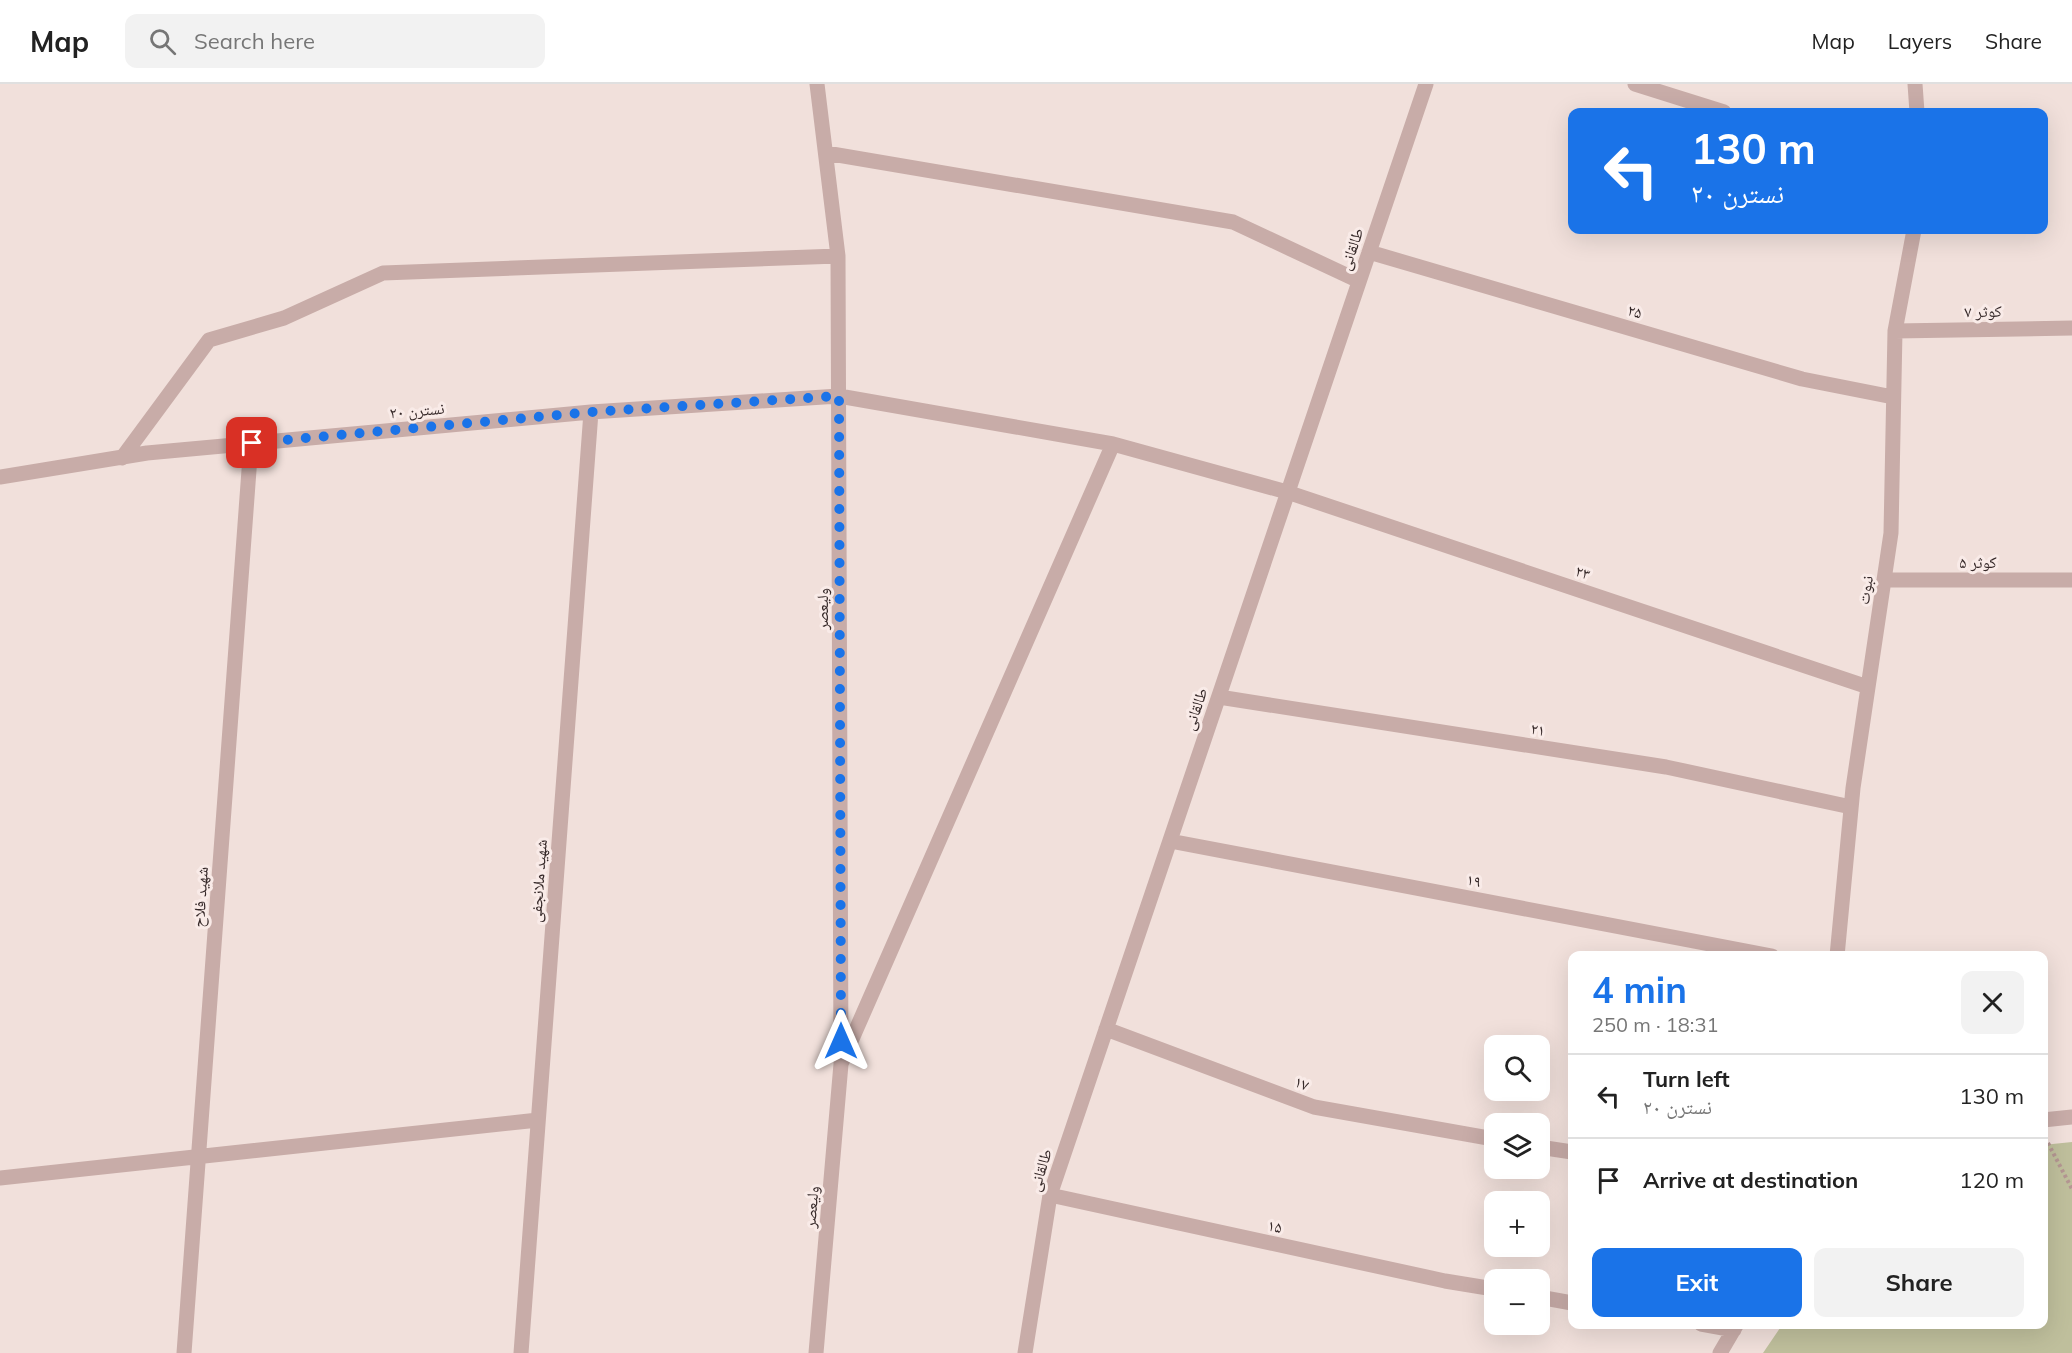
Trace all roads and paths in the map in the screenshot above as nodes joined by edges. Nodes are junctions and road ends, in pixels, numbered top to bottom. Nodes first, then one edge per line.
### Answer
1 (817, 84) edge
2 (1426, 84) edge
3 (1635, 84) edge
4 (1915, 84) edge
5 (1711, 108) edge
6 (1917, 108) edge
7 (826, 153) junction
8 (1913, 234) edge
9 (1369, 252) junction
10 (838, 256) junction
11 (1359, 281) junction
12 (2072, 328) edge
13 (1895, 331) junction
14 (839, 396) junction
15 (1893, 398) junction
16 (591, 412) junction
17 (252, 443) junction
18 (1113, 444) junction
19 (122, 458) junction
20 (0, 477) edge
21 (1287, 492) junction
22 (1884, 580) junction
23 (2072, 580) edge
24 (1868, 687) junction
25 (1219, 697) junction
26 (1851, 807) junction
27 (1170, 841) junction
28 (1746, 951) edge
29 (1837, 951) edge
30 (1106, 1029) junction
31 (841, 1064) junction
32 (2072, 1117) edge
33 (2048, 1119) edge
34 (538, 1120) junction
35 (1484, 1137) edge
36 (2048, 1140) edge
37 (1550, 1149) edge
38 (1568, 1151) edge
39 (199, 1156) junction
40 (0, 1178) edge
41 (2072, 1189) edge
42 (1050, 1195) junction
43 (1484, 1287) edge
44 (1550, 1299) edge
45 (1568, 1302) edge
46 (1735, 1329) edge
47 (184, 1353) edge
48 (521, 1353) edge
49 (816, 1353) edge
50 (1025, 1353) edge
51 (1720, 1353) edge

1 - 7 street, ولیعصر
2 - 9 street, طالقانی
3 - 5 street
4 - 6 street
7 - 10 street, ولیعصر
7 - 11 street
8 - 13 street, نبوت
9 - 11 street, طالقانی
9 - 15 street, ۲۵
10 - 14 street, ولیعصر
10 - 19 street
11 - 21 street, طالقانی
12 - 13 street, کوثر ۷
13 - 15 street, نبوت
14 - 16 street, نسترن ۲۰
14 - 18 street, نسترن ۲۰
14 - 31 street, ولیعصر
15 - 22 street, نبوت
16 - 17 street, نسترن ۲۰
16 - 34 street, شهید ملانجفی
17 - 19 street, نسترن ۲۰
17 - 39 street, شهید فلاح
18 - 21 street, ۲۳
18 - 31 street, ولیعصر
19 - 20 street, نسترن ۲۰
21 - 24 street, ۲۳
21 - 25 street, طالقانی
22 - 23 street, کوثر ۵
22 - 24 street, نبوت
24 - 26 street, نبوت
25 - 26 street, ۲۱
25 - 27 street, طالقانی
26 - 29 street, نبوت
27 - 28 street, ۱۹
27 - 30 street, طالقانی
30 - 35 street, ۱۷
30 - 42 street, طالقانی
31 - 49 street, ولیعصر
32 - 33 street
34 - 39 street
34 - 48 street, شهید ملانجفی
36 - 41 path
37 - 38 street
39 - 40 street
39 - 47 street, شهید فلاح
42 - 43 street, ۱۵
42 - 50 street, طالقانی
44 - 45 street
46 - 51 street

